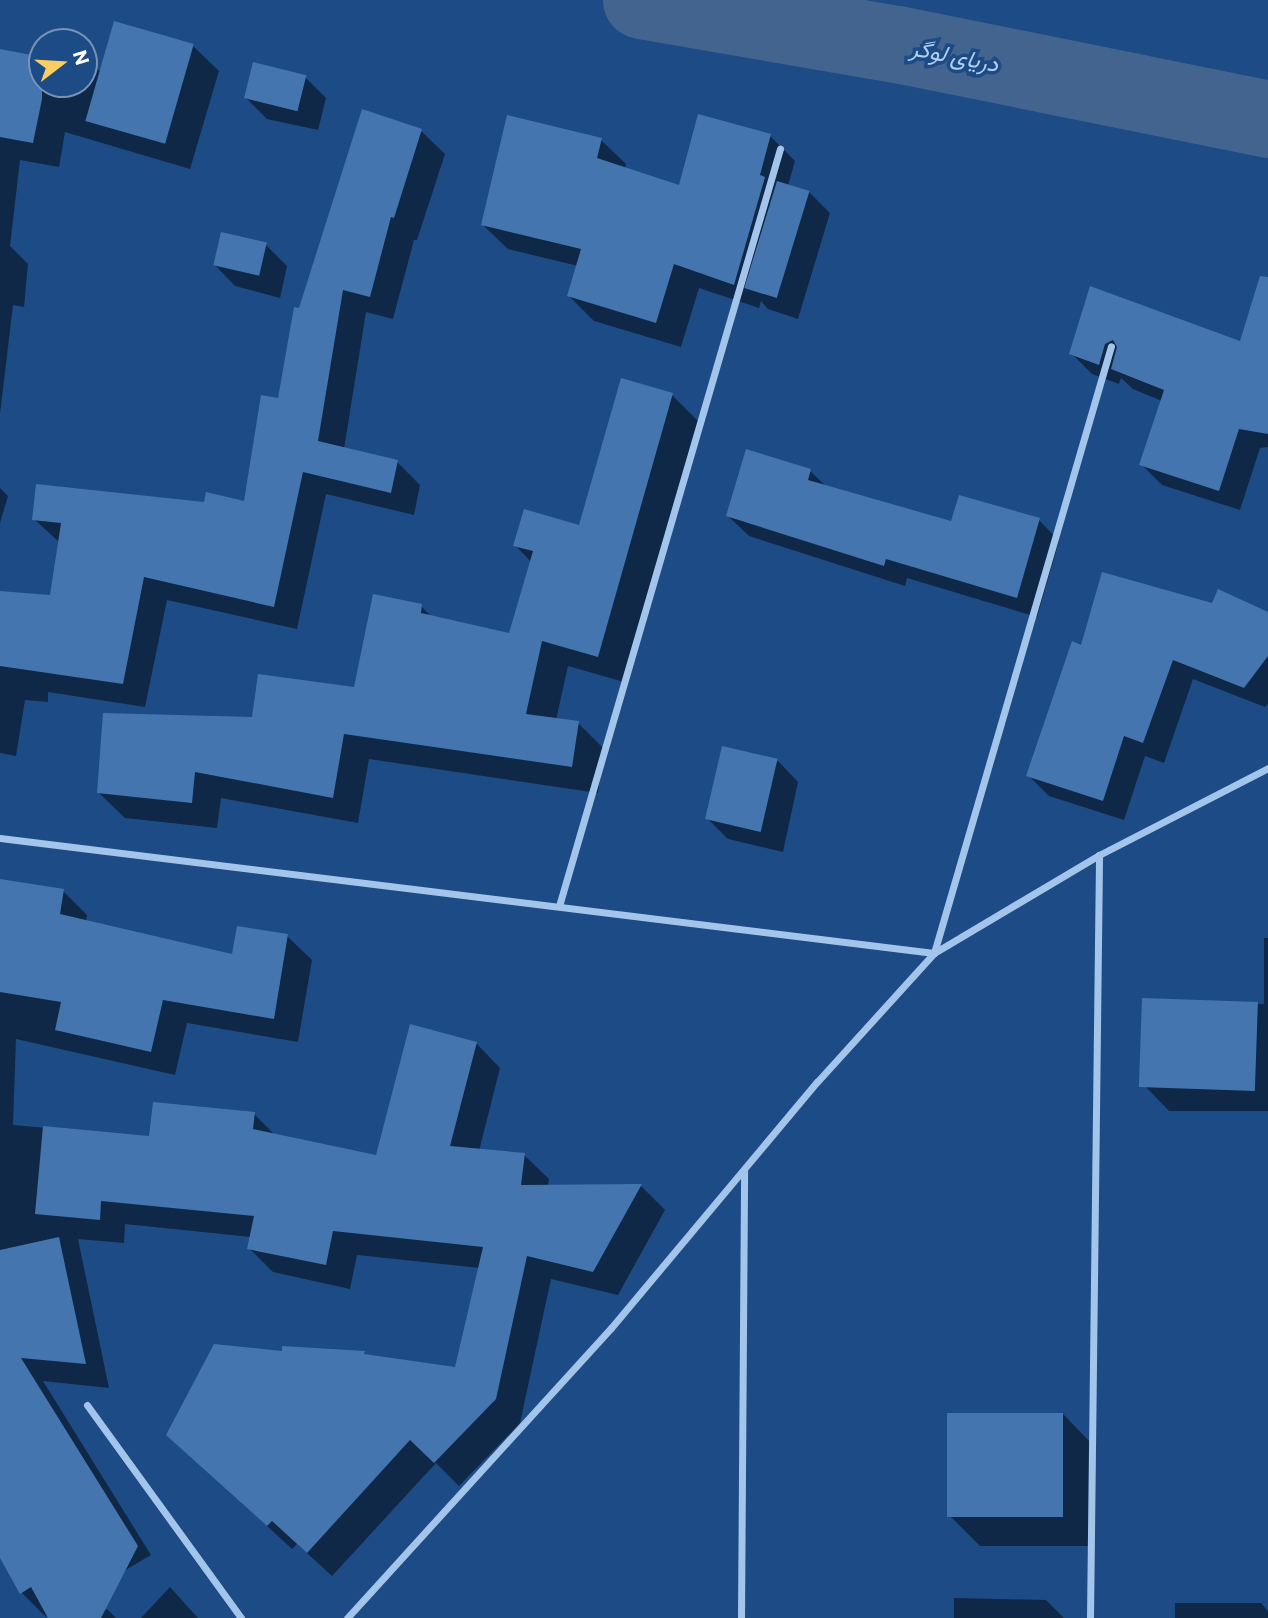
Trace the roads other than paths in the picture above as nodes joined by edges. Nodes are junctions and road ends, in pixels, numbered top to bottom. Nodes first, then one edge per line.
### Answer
1 (780, 149) dead end
2 (1111, 346) dead end
3 (1268, 768) edge
4 (0, 838) edge
5 (1099, 855) junction
6 (559, 906) junction
7 (933, 953) junction
8 (744, 1171) junction
9 (87, 1405) dead end
10 (241, 1618) edge
11 (347, 1618) edge
12 (741, 1618) edge
13 (1090, 1618) edge

1 - 6 street
2 - 7 street
3 - 5 street
4 - 6 street
5 - 7 street
5 - 13 street
6 - 7 street
7 - 8 street
8 - 11 street
8 - 12 street
9 - 10 street

